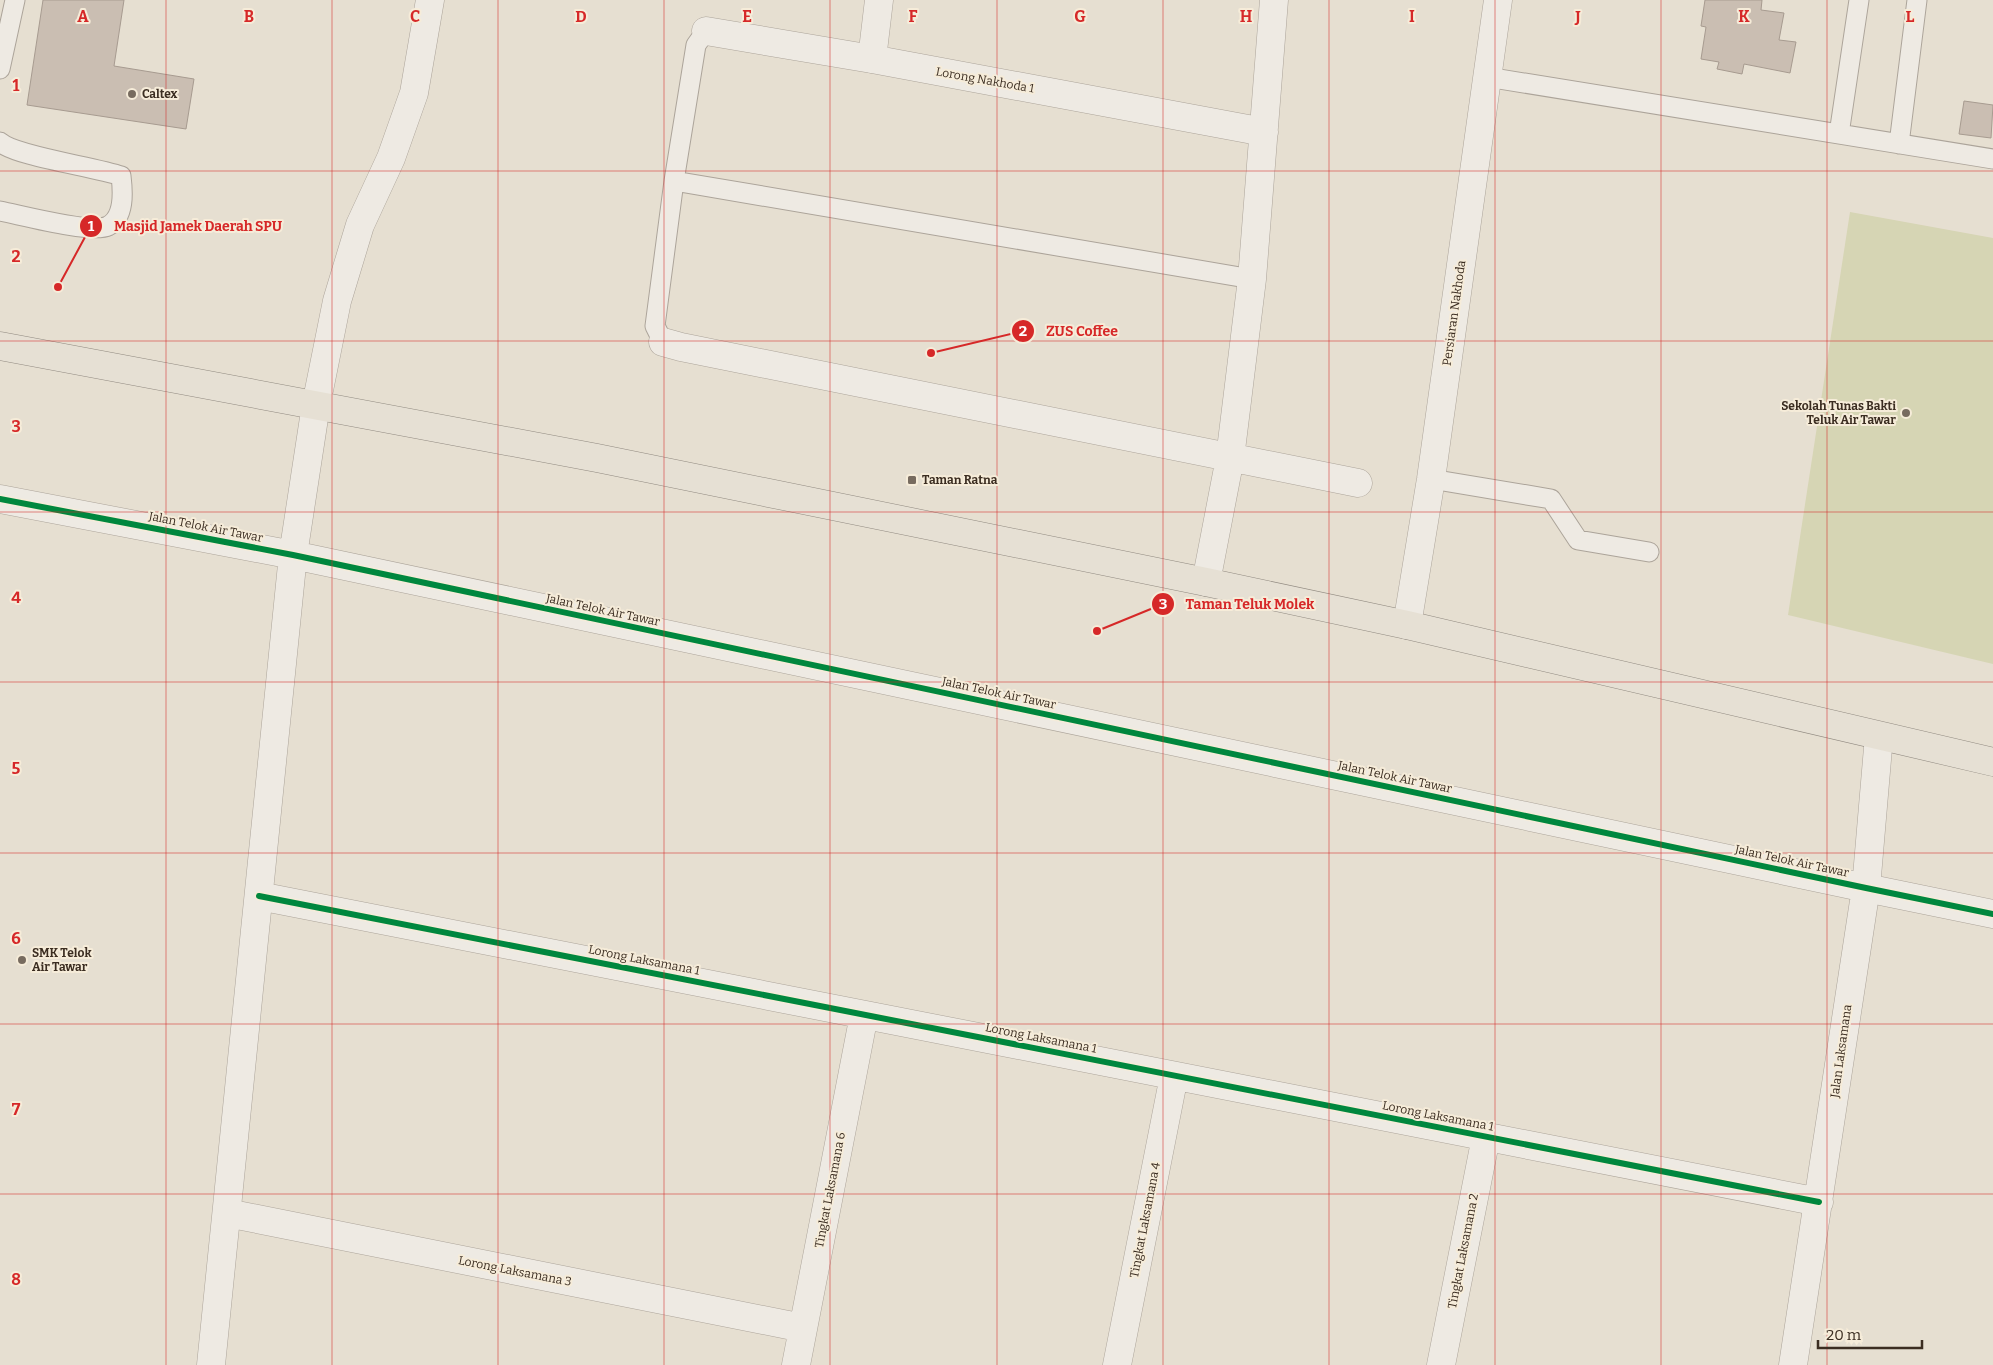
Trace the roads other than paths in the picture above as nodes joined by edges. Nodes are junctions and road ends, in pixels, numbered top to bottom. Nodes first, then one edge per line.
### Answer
1 (15, 0) edge
2 (430, 0) edge
3 (879, 0) edge
4 (1274, 0) edge
5 (1498, 0) edge
6 (1859, 0) edge
7 (1916, 0) edge
8 (706, 30) joint
9 (3, 31) edge
10 (872, 59) junction
11 (0, 69) edge
12 (1487, 77) junction
13 (1264, 132) junction
14 (1839, 134) junction
15 (0, 142) edge
16 (1899, 144) junction
17 (1993, 159) edge
18 (674, 181) junction
19 (0, 211) edge
20 (1252, 279) junction
21 (663, 342) joint
22 (0, 346) edge
23 (316, 405) junction
24 (1230, 458) junction
25 (1431, 479) junction
26 (1358, 483) dead end
27 (0, 499) edge
28 (1649, 552) dead end
29 (293, 555) junction
30 (1206, 582) junction
31 (1407, 625) junction
32 (1879, 736) junction
33 (1993, 762) edge
34 (1866, 888) junction
35 (259, 896) junction
36 (1993, 914) edge
37 (864, 1015) junction
38 (1174, 1076) junction
39 (1486, 1137) junction
40 (1819, 1202) junction
41 (227, 1213) junction
42 (803, 1328) junction
43 (211, 1365) edge
44 (796, 1365) edge
45 (1117, 1365) edge
46 (1441, 1365) edge
47 (1793, 1365) edge

1 - 9 lane
2 - 23 street
3 - 10 street
4 - 13 street
5 - 12 street, Persiaran Nakhoda
6 - 14 lane
7 - 16 lane
8 - 10 street, Lorong Nakhoda 1
8 - 18 lane
9 - 11 lane
10 - 13 street, Lorong Nakhoda 1
12 - 14 lane
12 - 25 street, Persiaran Nakhoda
13 - 20 street
14 - 16 lane
15 - 19 lane
16 - 17 lane
18 - 20 lane
18 - 21 lane
20 - 24 street
21 - 24 street
22 - 23 main road
23 - 29 street
23 - 30 main road
24 - 26 street
24 - 30 street
25 - 28 lane
25 - 31 street, Persiaran Nakhoda
27 - 29 street, Jalan Telok Air Tawar
29 - 34 street, Jalan Telok Air Tawar
29 - 35 street
30 - 31 main road
31 - 32 main road
32 - 33 main road
32 - 34 street, Jalan Laksamana
34 - 36 street, Jalan Telok Air Tawar
34 - 40 street, Jalan Laksamana
35 - 37 street, Lorong Laksamana 1
35 - 41 street
37 - 38 street, Lorong Laksamana 1
37 - 42 street, Tingkat Laksamana 6
38 - 39 street, Lorong Laksamana 1
38 - 45 street, Tingkat Laksamana 4
39 - 40 street, Lorong Laksamana 1
39 - 46 street, Tingkat Laksamana 2
40 - 47 street, Jalan Laksamana
41 - 42 street, Lorong Laksamana 3
41 - 43 street
42 - 44 street, Tingkat Laksamana 6

